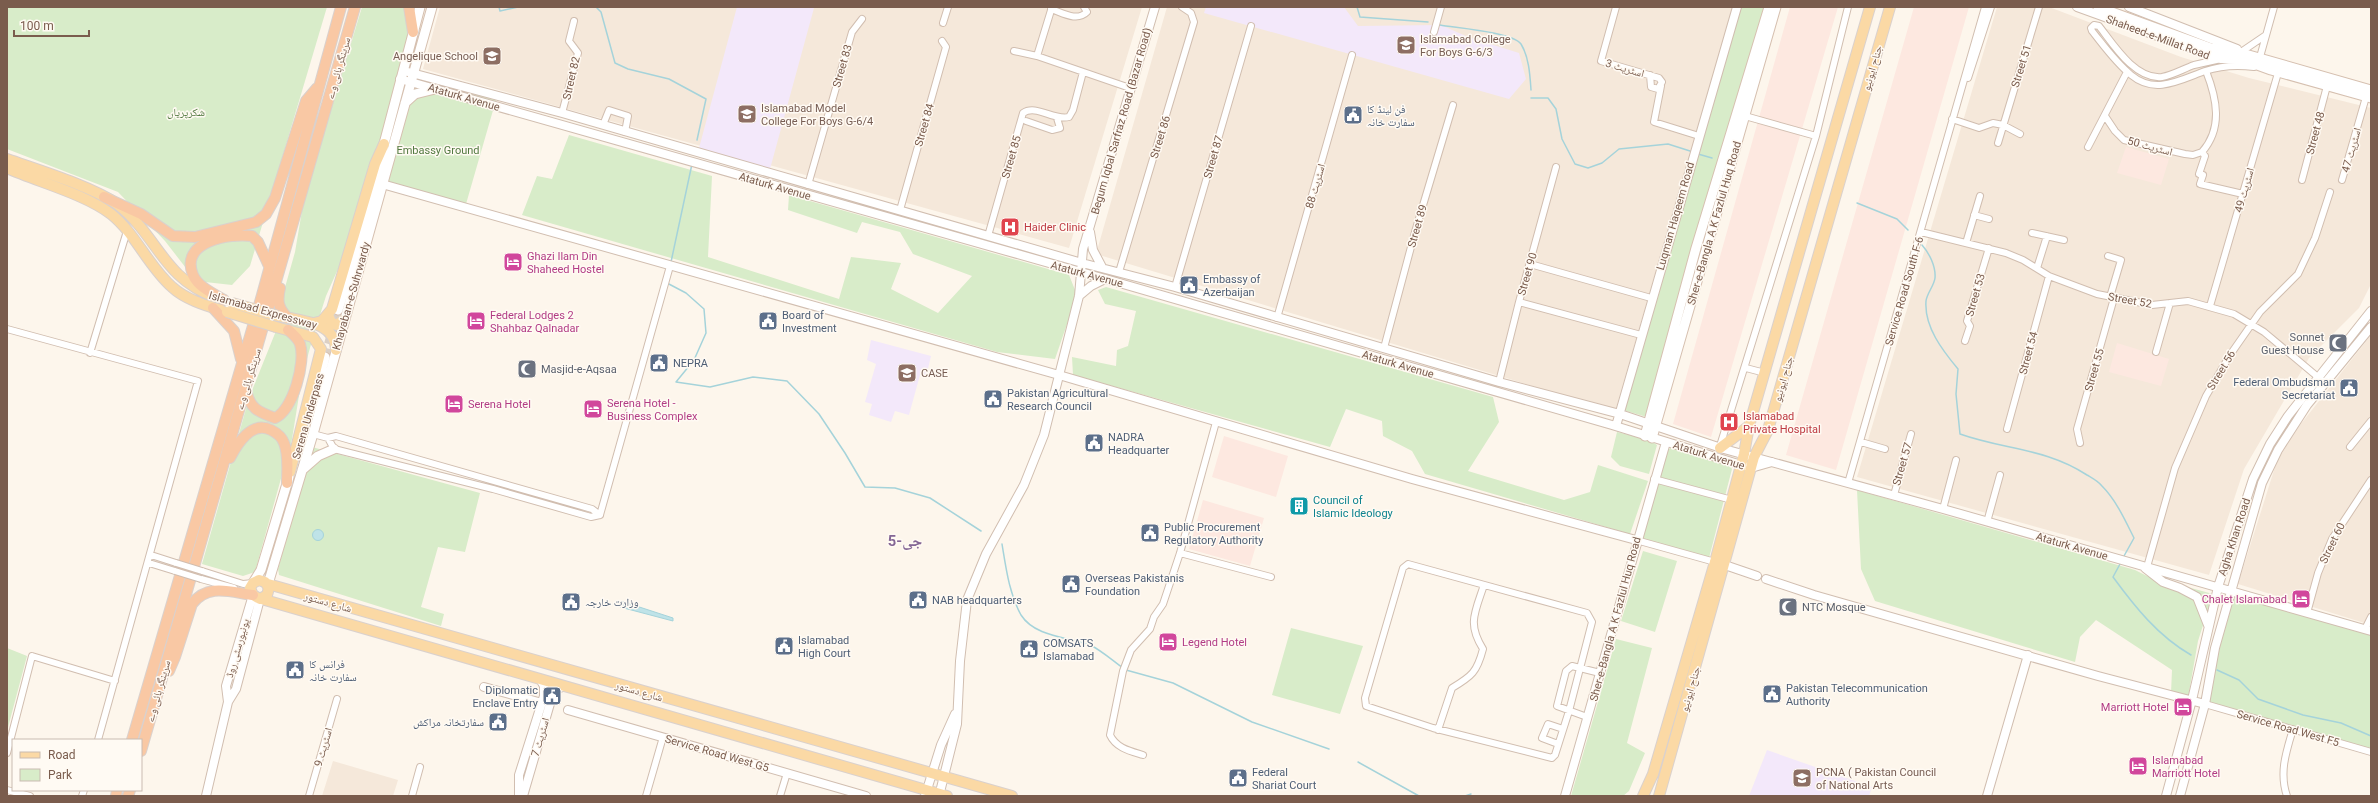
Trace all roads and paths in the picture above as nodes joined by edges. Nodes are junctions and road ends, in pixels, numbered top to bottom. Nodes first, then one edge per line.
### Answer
1 (341, 7) edge
2 (355, 7) edge
3 (358, 7) edge
4 (409, 7) edge
5 (420, 7) edge
6 (432, 7) edge
7 (948, 7) edge
8 (1084, 7) edge
9 (1155, 7) edge
10 (1182, 7) edge
11 (1441, 7) edge
12 (1616, 7) edge
13 (1737, 7) edge
14 (1769, 7) edge
15 (1776, 7) edge
16 (1848, 7) edge
17 (1870, 7) edge
18 (1890, 7) edge
19 (1985, 7) edge
20 (1991, 7) edge
21 (2039, 7) edge
22 (2077, 7) edge
23 (2098, 7) edge
24 (2113, 7) edge
25 (2129, 7) edge
26 (2274, 7) edge
27 (1051, 8) edge
28 (352, 17) junction
29 (862, 19) dead end
30 (574, 21) dead end
31 (943, 23) dead end
32 (1251, 26) dead end
33 (413, 32) junction
34 (1434, 32) dead end
35 (2266, 35) junction
36 (942, 41) dead end
37 (1014, 51) dead end
38 (1352, 55) dead end
39 (1038, 56) junction
40 (2241, 56) junction
41 (2260, 57) junction
42 (2221, 59) junction
43 (2272, 68) junction
44 (2206, 71) junction
45 (1083, 72) junction
46 (2127, 72) junction
47 (402, 74) junction
48 (1650, 75) junction
49 (412, 77) junction
50 (319, 85) junction
51 (1661, 86) junction
52 (2327, 86) junction
53 (1130, 88) junction
54 (435, 89) junction
55 (2367, 94) edge
56 (1959, 97) junction
57 (405, 103) junction
58 (1453, 104) dead end
59 (562, 113) junction
60 (1745, 116) junction
61 (2105, 116) junction
62 (1057, 118) junction
63 (1952, 119) junction
64 (1026, 121) dead end
65 (603, 125) junction
66 (2003, 125) junction
67 (626, 132) junction
68 (2020, 134) dead end
69 (1699, 136) junction
70 (1816, 136) junction
71 (384, 144) junction
72 (1998, 144) dead end
73 (2088, 147) dead end
74 (2203, 154) junction
75 (7, 159) edge
76 (1556, 167) dead end
77 (7, 168) edge
78 (786, 178) junction
79 (2302, 180) dead end
80 (2342, 180) dead end
81 (382, 184) junction
82 (808, 185) junction
83 (784, 188) junction
84 (2330, 192) dead end
85 (2243, 194) junction
86 (1980, 196) dead end
87 (104, 197) junction
88 (900, 210) junction
89 (295, 214) junction
90 (1974, 215) junction
91 (1989, 219) dead end
92 (1089, 229) junction
93 (126, 231) junction
94 (1921, 232) junction
95 (2032, 233) dead end
96 (988, 236) junction
97 (2047, 236) junction
98 (2064, 240) dead end
99 (1966, 243) junction
100 (1989, 248) junction
101 (2108, 256) dead end
102 (1082, 263) junction
103 (1530, 264) junction
104 (269, 266) junction
105 (670, 266) junction
106 (1102, 267) junction
107 (2037, 268) junction
108 (1120, 272) junction
109 (1082, 274) junction
110 (2049, 276) junction
111 (1105, 279) junction
112 (1174, 287) junction
113 (1079, 296) junction
114 (2112, 297) junction
115 (1651, 298) junction
116 (228, 302) junction
117 (1519, 302) junction
118 (2170, 303) junction
119 (2210, 306) junction
120 (213, 308) junction
121 (338, 310) tunnel mouth
122 (2371, 311) edge
123 (328, 316) junction
124 (283, 317) junction
125 (1277, 318) junction
126 (344, 320) junction
127 (310, 324) junction
128 (2252, 324) junction
129 (2371, 327) edge
130 (7, 329) edge
131 (288, 330) junction
132 (1641, 335) junction
133 (1965, 341) dead end
134 (1362, 342) junction
135 (1384, 348) junction
136 (336, 350) junction
137 (1359, 352) junction
138 (2156, 352) dead end
139 (90, 353) junction
140 (322, 359) joint
141 (242, 363) junction
142 (1746, 368) junction
143 (1765, 373) junction
144 (1059, 375) junction
145 (2318, 377) junction
146 (1499, 382) junction
147 (2325, 383) junction
148 (246, 387) junction
149 (1620, 414) junction
150 (2371, 421) edge
151 (1216, 422) junction
152 (1616, 426) junction
153 (1652, 426) junction
154 (1749, 426) junction
155 (2007, 429) dead end
156 (313, 434) junction
157 (1911, 434) dead end
158 (1648, 437) junction
159 (328, 438) junction
160 (1666, 442) junction
161 (1861, 442) junction
162 (2080, 443) dead end
163 (2350, 447) dead end
164 (1720, 448) junction
165 (334, 449) junction
166 (1885, 449) dead end
167 (1749, 456) junction
168 (1956, 460) dead end
169 (1772, 462) junction
170 (1746, 466) junction
171 (301, 471) junction
172 (2000, 475) dead end
173 (219, 479) junction
174 (288, 479) junction
175 (484, 479) junction
176 (1654, 480) junction
177 (2371, 480) edge
178 (495, 481) junction
179 (1848, 483) junction
180 (481, 487) junction
181 (493, 489) junction
182 (1894, 495) junction
183 (1732, 500) junction
184 (1943, 509) junction
185 (600, 515) junction
186 (1987, 522) junction
187 (1636, 540) junction
188 (1180, 553) junction
189 (151, 555) junction
190 (266, 556) junction
191 (276, 558) junction
192 (149, 563) junction
193 (1720, 564) junction
194 (2145, 566) junction
195 (1757, 576) dead end
196 (1271, 577) dead end
197 (1766, 579) dead end
198 (268, 584) junction
199 (1484, 585) junction
200 (2218, 587) junction
201 (2231, 591) junction
202 (254, 592) junction
203 (2307, 613) junction
204 (2371, 617) edge
205 (2208, 626) junction
206 (2368, 630) edge
207 (2028, 655) junction
208 (1581, 667) junction
209 (1600, 673) junction
210 (540, 679) junction
211 (115, 682) junction
212 (160, 686) junction
213 (565, 686) junction
214 (484, 687) dead end
215 (337, 699) dead end
216 (2192, 700) junction
217 (542, 703) junction
218 (2205, 704) junction
219 (568, 710) dead end
220 (956, 711) junction
221 (1569, 711) junction
222 (1587, 717) junction
223 (1563, 729) junction
224 (2293, 729) junction
225 (1438, 730) junction
226 (663, 737) junction
227 (98, 739) edge
228 (132, 739) edge
229 (1558, 744) junction
230 (142, 748) edge
231 (2371, 752) edge
232 (7, 753) edge
233 (1143, 755) dead end
234 (420, 767) dead end
235 (787, 773) junction
236 (933, 775) junction
237 (944, 777) junction
238 (7, 790) edge
239 (1645, 792) edge
240 (926, 794) edge
241 (942, 795) edge
242 (1661, 795) edge
243 (30, 796) edge
244 (206, 796) edge
245 (309, 796) edge
246 (412, 796) edge
247 (519, 796) edge
248 (523, 796) edge
249 (646, 796) edge
250 (780, 796) edge
251 (866, 796) edge
252 (1012, 796) edge
253 (1565, 796) edge
254 (1636, 796) edge
255 (1987, 796) edge
256 (2166, 796) edge
257 (2180, 796) edge
258 (2287, 796) edge

1 - 50 highway, سرینگر ہائی وے
2 - 28 highway, سرینگر ہائی وے
3 - 28 highway
4 - 33 highway
5 - 33 main road
6 - 49 main road, Khayaban-e-Suhrwardy
7 - 31 street
8 - 27 street
9 - 53 street, Begum Iqbal Sarfraz Road (Bazar Road)
10 - 108 street, Street 86
11 - 34 street
12 - 48 street, اسٹریٹ 3
13 - 69 street, Luqman Haqeem Road
14 - 153 main road, Sher-e-Bangla A K Fazlul Huq Road
15 - 60 main road, Sher-e-Bangla A K Fazlul Huq Road
16 - 70 street
17 - 143 main road, جناح ایونیو
18 - 167 main road, جناح ایونیو
19 - 56 street, Service Road South F-6
20 - 56 street, Service Road South F-6
21 - 66 street, Street 51
22 - 42 street, Shaheed-e-Millat Road
23 - 40 main road, Shaheed-e-Millat Road
24 - 40 main road, Shaheed-e-Millat Road
25 - 40 street, Shaheed-e-Millat Road
26 - 35 street
27 - 39 street
28 - 89 highway, سرینگر ہائی وے
29 - 82 street, Street 83
30 - 59 street, Street 82
32 - 112 street, Street 87
33 - 47 main road
35 - 40 street
35 - 41 street
36 - 88 street, Street 84
37 - 39 street
38 - 125 street, اسٹریٹ 88
39 - 45 street
40 - 41 main road, Shaheed-e-Millat Road
40 - 42 street, Shaheed-e-Millat Road
40 - 43 main road, Shaheed-e-Millat Road
41 - 43 main road, Shaheed-e-Millat Road
42 - 46 street
43 - 44 street
43 - 52 main road, Shaheed-e-Millat Road
43 - 55 main road, Shaheed-e-Millat Road
43 - 85 street, اسٹریٹ 49
44 - 46 street
44 - 74 street
45 - 53 street
45 - 62 street
46 - 61 street
47 - 49 street, Ataturk Avenue
47 - 71 main road
48 - 51 street, اسٹریٹ 3
48 - 51 street, اسٹریٹ 3
49 - 54 street, Ataturk Avenue
49 - 57 main road, Khayaban-e-Suhrwardy
49 - 59 street, Ataturk Avenue
50 - 87 highway
50 - 104 highway, سرینگر ہائی وے
51 - 69 street
52 - 55 main road, Shaheed-e-Millat Road
52 - 79 street, Street 48
53 - 92 street, Begum Iqbal Sarfraz Road (Bazar Road)
54 - 57 main road
54 - 83 street, Ataturk Avenue
55 - 80 street, اسٹریٹ 47
56 - 63 street, Service Road South F-6
57 - 81 main road, Khayaban-e-Suhrwardy
58 - 135 street, Street 89
59 - 65 street, Ataturk Avenue
60 - 70 street
60 - 153 main road, Sher-e-Bangla A K Fazlul Huq Road
61 - 73 street
61 - 74 street, اسٹریٹ 50
62 - 64 street
62 - 96 street, Street 85
63 - 66 street
63 - 94 street, Service Road South F-6
65 - 67 street, Ataturk Avenue
65 - 67 street
66 - 68 street
66 - 72 street, Street 51
67 - 78 street, Ataturk Avenue
69 - 115 street, Luqman Haqeem Road
70 - 142 street
71 - 121 main road
71 - 123 main road
74 - 85 street
75 - 87 main road, Islamabad Expressway
76 - 103 street, Street 90
77 - 93 main road, Islamabad Expressway
78 - 82 street, Ataturk Avenue
78 - 83 street
81 - 105 street
81 - 126 main road, Khayaban-e-Suhrwardy
82 - 88 street, Ataturk Avenue
83 - 109 street, Ataturk Avenue
84 - 128 street, Street 56
85 - 119 street, اسٹریٹ 49
86 - 90 street
87 - 116 main road, Islamabad Expressway
88 - 96 street, Ataturk Avenue
89 - 124 highway
89 - 148 highway, سرینگر ہائی وے
90 - 91 street
90 - 99 street
92 - 102 street, Begum Iqbal Sarfraz Road (Bazar Road)
92 - 106 street
93 - 120 main road, Islamabad Expressway
93 - 139 street
94 - 99 street, Street 52
94 - 161 street, Service Road South F-6
95 - 97 street
96 - 102 street, Ataturk Avenue
97 - 98 street
97 - 107 street
99 - 100 street, Street 52
100 - 107 street, Street 52
100 - 133 street, Street 53
101 - 114 street, Street 55
102 - 106 street, Ataturk Avenue
102 - 109 street, Begum Iqbal Sarfraz Road (Bazar Road)
103 - 115 street
103 - 117 street, Street 90
104 - 116 highway
104 - 141 highway, سرینگر ہائی وے
105 - 144 street
105 - 185 street
106 - 108 street, Ataturk Avenue
107 - 110 street, Street 52
108 - 112 street, Ataturk Avenue
109 - 111 street, Ataturk Avenue
109 - 113 street, Begum Iqbal Sarfraz Road (Bazar Road)
110 - 114 street, Street 52
110 - 155 street, Street 54
111 - 113 street
111 - 137 street, Ataturk Avenue
112 - 125 street, Ataturk Avenue
113 - 144 street, Begum Iqbal Sarfraz Road (Bazar Road)
114 - 118 street, Street 52
114 - 162 street, Street 55
115 - 132 street, Luqman Haqeem Road
116 - 124 main road, Islamabad Expressway, bridge
117 - 132 street
117 - 146 street, Street 90
118 - 119 street, Street 52
118 - 138 street
119 - 128 street, Street 52
120 - 131 main road, Islamabad Expressway, bridge
120 - 141 highway
122 - 145 street, Agha Khan Road
123 - 126 main road
123 - 127 main road
124 - 127 main road, Islamabad Expressway
125 - 134 street, Ataturk Avenue
126 - 136 main road, Khayaban-e-Suhrwardy
127 - 136 main road, Islamabad Expressway
128 - 145 street, Street 52
128 - 194 street, Street 56
129 - 147 street, Agha Khan Road
130 - 139 street
131 - 140 main road, Islamabad Expressway
131 - 148 highway
132 - 149 street, Luqman Haqeem Road
134 - 135 street, Ataturk Avenue
134 - 137 street
135 - 146 street, Ataturk Avenue
136 - 156 main road, Khayaban-e-Suhrwardy
137 - 152 street, Ataturk Avenue
139 - 189 street
140 - 174 main road, Khayaban-e-Suhrwardy
141 - 228 highway, سرینگر ہائی وے
142 - 143 street
142 - 164 street
143 - 154 main road, جناح ایونیو
144 - 151 street
144 - 220 street, Begum Iqbal Sarfraz Road (Bazar Road)
145 - 147 street, Street 52
145 - 200 street, Agha Khan Road
146 - 149 street, Ataturk Avenue
147 - 201 street, Agha Khan Road
148 - 173 highway, سرینگر ہائی وے
149 - 152 street, Luqman Haqeem Road
149 - 153 street, Ataturk Avenue
150 - 163 street
151 - 187 street
151 - 188 street
152 - 158 street, Ataturk Avenue
153 - 158 main road, Sher-e-Bangla A K Fazlul Huq Road
153 - 164 street, Ataturk Avenue
154 - 164 main road
154 - 167 main road, جناح ایونیو
156 - 159 street
156 - 171 main road, Khayaban-e-Suhrwardy
157 - 182 street, Street 57
158 - 160 street, Ataturk Avenue
159 - 165 street
159 - 175 street
160 - 170 street, Ataturk Avenue
160 - 176 street, Sher-e-Bangla A K Fazlul Huq Road
161 - 166 street
161 - 179 street, Service Road South F-6
164 - 167 street, Ataturk Avenue
165 - 171 main road
165 - 180 street
167 - 169 street, Ataturk Avenue
167 - 170 main road, جناح ایونیو
168 - 184 street
169 - 170 street, Ataturk Avenue
169 - 179 street, Ataturk Avenue
170 - 183 main road, جناح ایونیو
170 - 193 main road, جناح ایونیو
171 - 191 main road, Khayaban-e-Suhrwardy
172 - 186 street
173 - 174 highway
173 - 212 highway, سرینگر ہائی وے
174 - 190 main road, Khayaban-e-Suhrwardy
175 - 178 street
175 - 180 street
176 - 183 street
176 - 187 street, Sher-e-Bangla A K Fazlul Huq Road
177 - 203 street, Street 60
178 - 181 street
178 - 185 street
179 - 182 street, Ataturk Avenue
180 - 181 street
181 - 185 street
182 - 184 street, Ataturk Avenue
183 - 193 main road, جناح ایونیو
184 - 186 street, Ataturk Avenue
186 - 194 street, Ataturk Avenue
187 - 193 street
187 - 209 street, Sher-e-Bangla A K Fazlul Huq Road
188 - 196 street
188 - 233 street
189 - 192 street
189 - 202 street, شارع دستور, bridge
190 - 191 main road
190 - 202 main road, Khayaban-e-Suhrwardy
191 - 198 main road, Khayaban-e-Suhrwardy
192 - 202 street, شارع دستور, bridge
192 - 211 street
193 - 195 street
193 - 239 main road, جناح ایونیو
193 - 242 main road, جناح ایونیو
194 - 200 street, Ataturk Avenue
194 - 205 street
197 - 207 street
198 - 202 main road, شارع دستور
198 - 202 main road
198 - 236 main road, شارع دستور
199 - 208 street
199 - 225 street
199 - 225 street
200 - 201 street, Ataturk Avenue
200 - 205 street, Agha Khan Road
201 - 203 street, Ataturk Avenue
201 - 218 street, Agha Khan Road
202 - 210 main road, شارع دستور
202 - 212 highway
202 - 244 street, یونیورسٹی روڈ
203 - 206 street, Ataturk Avenue
204 - 206 street
205 - 216 street, Agha Khan Road
207 - 216 street
207 - 255 street
208 - 209 street
208 - 221 street
208 - 221 street
209 - 222 street, Sher-e-Bangla A K Fazlul Huq Road
210 - 213 main road, شارع دستور
210 - 217 street
211 - 227 street
211 - 232 street
212 - 230 highway, سرینگر ہائی وے
213 - 240 main road, شارع دستور
213 - 248 street, اسٹریٹ 7
214 - 217 street
215 - 245 street, اسٹریٹ 9
216 - 218 street
216 - 256 street, Agha Khan Road
217 - 247 street
218 - 224 street, Service Road West F5
218 - 257 street, Agha Khan Road
219 - 226 street, Service Road West G5
220 - 236 street
220 - 237 street, Begum Iqbal Sarfraz Road (Bazar Road)
221 - 222 street
221 - 223 street
222 - 253 street, Sher-e-Bangla A K Fazlul Huq Road
223 - 229 street
223 - 229 street
224 - 231 street, Service Road West F5
224 - 258 street
225 - 229 street
226 - 235 street, Service Road West G5
226 - 249 street
234 - 246 street
235 - 250 street
235 - 251 street, Service Road West G5
236 - 237 main road, شارع دستور
236 - 240 street
237 - 241 street, Begum Iqbal Sarfraz Road (Bazar Road)
237 - 252 main road, شارع دستور
238 - 243 street
239 - 254 main road
240 - 241 main road, شارع دستور

